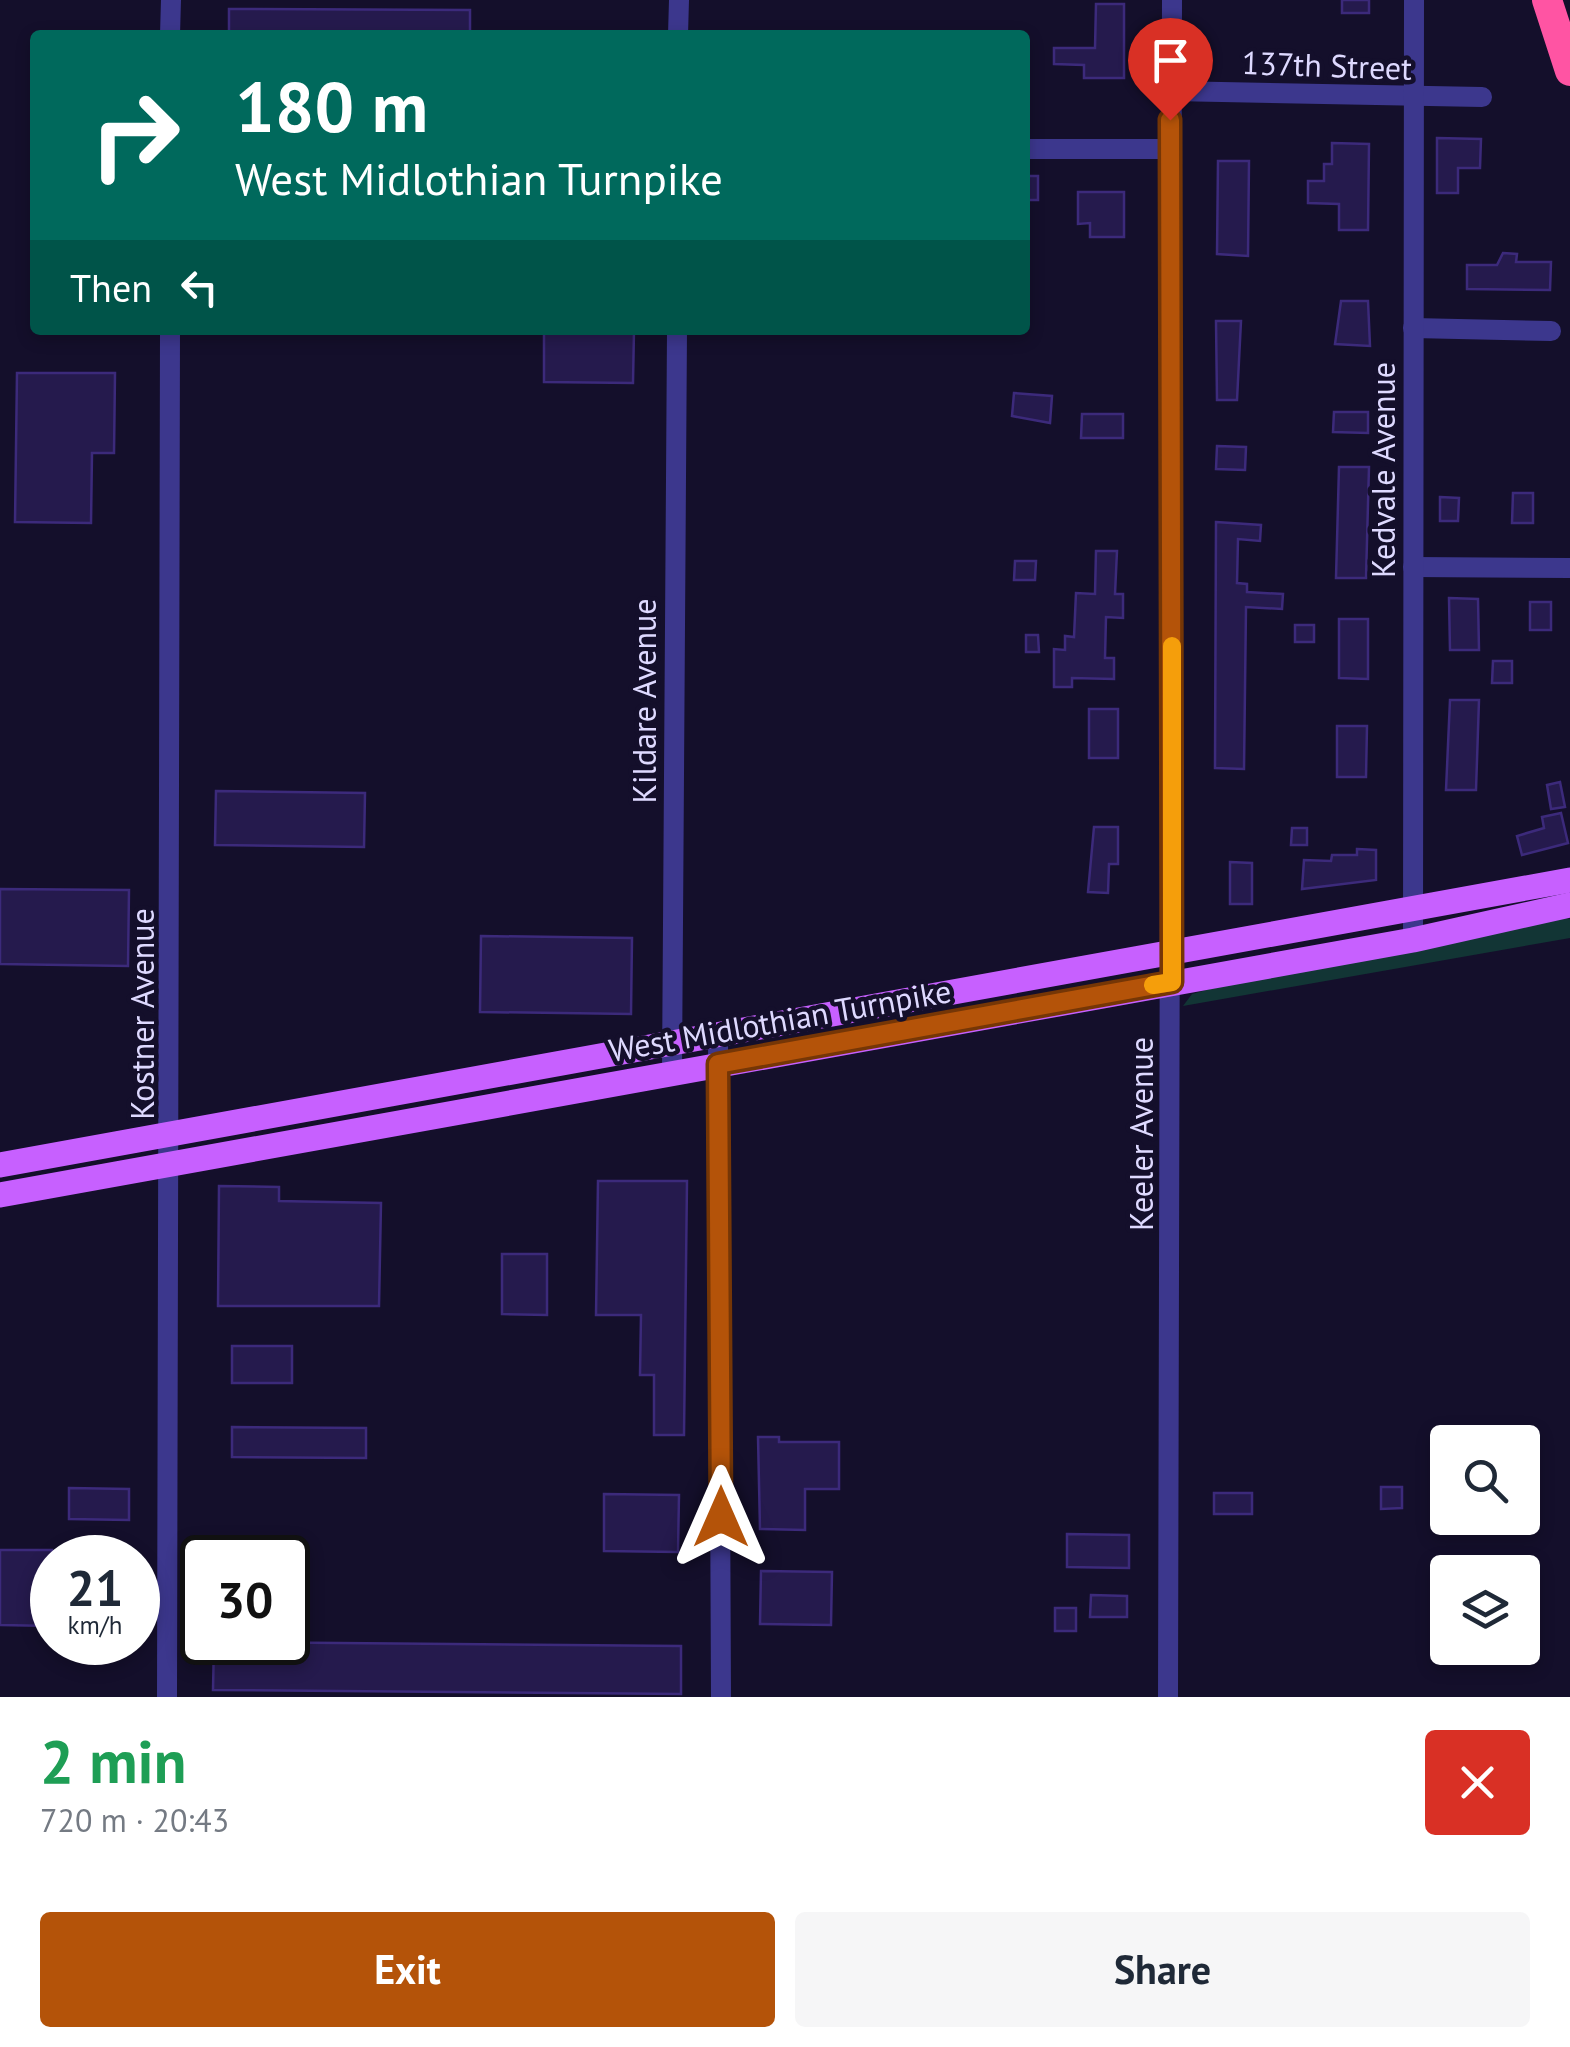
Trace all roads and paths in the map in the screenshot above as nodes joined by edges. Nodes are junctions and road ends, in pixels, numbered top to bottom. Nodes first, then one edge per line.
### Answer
1 (171, 0) edge
2 (679, 0) edge
3 (1172, 0) edge
4 (1414, 0) edge
5 (1547, 0) edge
6 (170, 30) edge
7 (678, 30) edge
8 (1570, 71) edge
9 (1171, 91) junction
10 (1482, 97) dead end
11 (1415, 98) junction
12 (1030, 148) edge
13 (1170, 149) junction
14 (1413, 328) junction
15 (1551, 331) dead end
16 (170, 335) edge
17 (676, 335) edge
18 (1412, 567) junction
19 (1570, 568) edge
20 (1570, 880) edge
21 (1570, 905) edge
22 (1413, 910) junction
23 (1413, 940) junction
24 (1172, 953) junction
25 (1172, 982) junction
26 (718, 1035) junction
27 (672, 1043) junction
28 (718, 1064) junction
29 (672, 1072) junction
30 (172, 1134) junction
31 (171, 1164) junction
32 (0, 1166) edge
33 (0, 1195) edge
34 (167, 1697) edge
35 (721, 1697) edge
36 (1168, 1697) edge

1 - 6 street
2 - 7 street
3 - 9 street, Keeler Avenue
4 - 11 street, Kedvale Avenue
5 - 8 highway
9 - 11 street, 137th Street
9 - 13 street, Keeler Avenue
10 - 11 street, 137th Street
11 - 14 street, Kedvale Avenue
12 - 13 street
13 - 24 street, Keeler Avenue
14 - 15 street
14 - 18 street, Kedvale Avenue
16 - 30 street, Kostner Avenue
17 - 27 street, Kildare Avenue
18 - 19 street
18 - 22 street, Kedvale Avenue
20 - 22 main road, West Midlothian Turnpike
21 - 23 main road, West Midlothian Turnpike
22 - 23 street, Kedvale Avenue
22 - 24 main road, West Midlothian Turnpike
23 - 25 main road, West Midlothian Turnpike
24 - 25 street, Keeler Avenue
24 - 26 main road, West Midlothian Turnpike
25 - 28 main road, West Midlothian Turnpike
25 - 36 street, Keeler Avenue
26 - 27 main road, West Midlothian Turnpike
26 - 28 street
27 - 29 street, Kildare Avenue
27 - 30 main road, West Midlothian Turnpike
28 - 29 main road, West Midlothian Turnpike
28 - 35 street
29 - 31 main road, West Midlothian Turnpike
30 - 31 street, Kostner Avenue
30 - 32 main road, West Midlothian Turnpike
31 - 33 main road, West Midlothian Turnpike
31 - 34 street, Kostner Avenue

